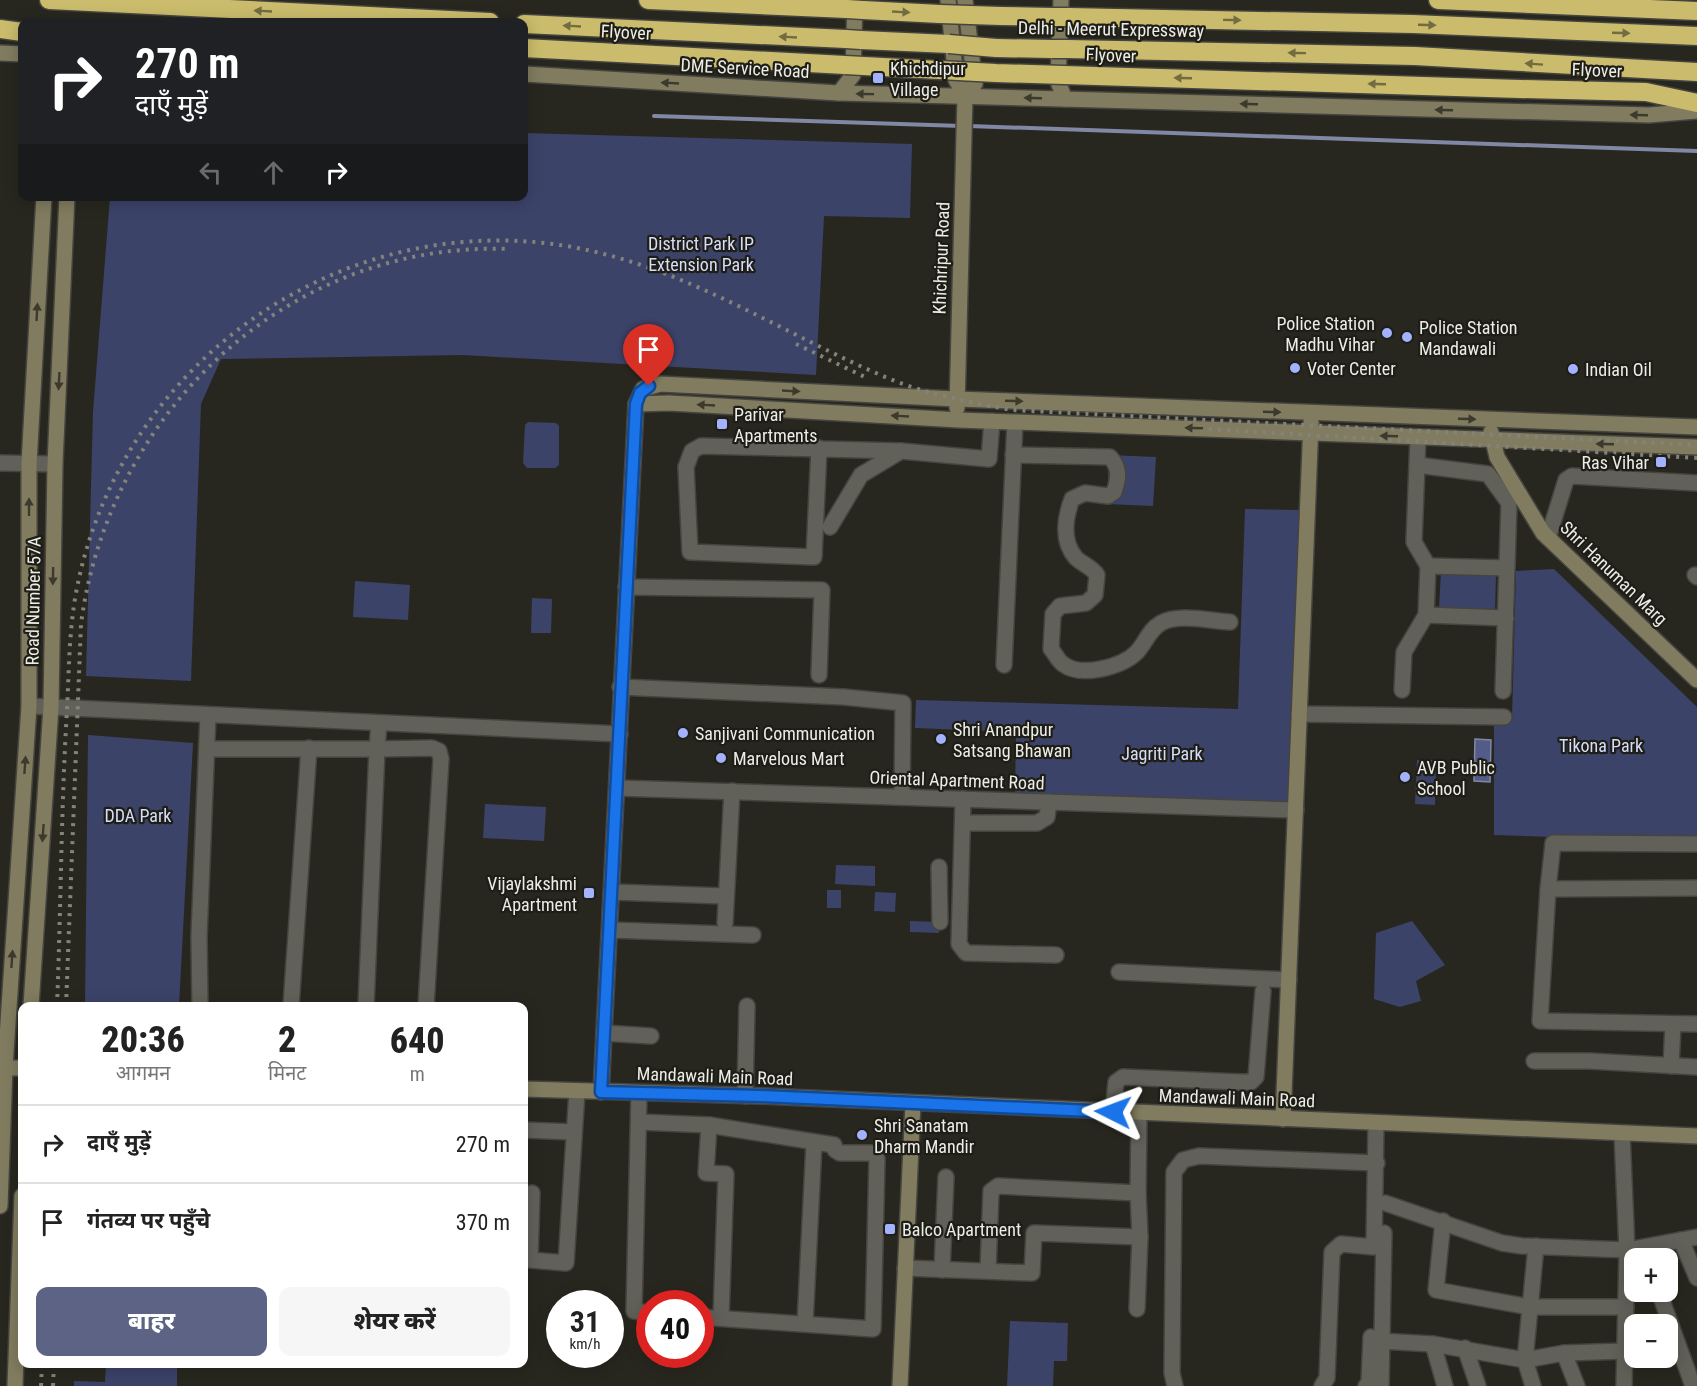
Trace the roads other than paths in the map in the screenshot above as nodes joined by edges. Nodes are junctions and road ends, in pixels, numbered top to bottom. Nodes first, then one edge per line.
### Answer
1 (49, 0) edge
2 (648, 0) edge
3 (965, 0) edge
4 (1438, 0) edge
5 (855, 6) edge
6 (944, 7) edge
7 (1061, 11) edge
8 (1697, 11) edge
9 (410, 18) edge
10 (528, 24) edge
11 (0, 29) edge
12 (18, 31) edge
13 (1697, 36) edge
14 (528, 48) edge
15 (0, 53) edge
16 (18, 54) edge
17 (1697, 72) edge
18 (528, 74) edge
19 (839, 93) junction
20 (965, 96) junction
21 (1065, 99) junction
22 (1697, 103) edge
23 (1697, 111) edge
24 (44, 201) edge
25 (67, 201) edge
26 (956, 399) junction
27 (636, 404) junction
28 (1312, 413) junction
29 (959, 420) junction
30 (1491, 420) junction
31 (992, 421) junction
32 (1016, 422) junction
33 (1690, 427) edge
34 (1310, 432) junction
35 (1418, 437) junction
36 (1491, 439) junction
37 (1690, 447) edge
38 (819, 448) junction
39 (901, 451) junction
40 (1013, 454) junction
41 (0, 464) edge
42 (29, 464) junction
43 (55, 464) junction
44 (1417, 465) junction
45 (1697, 483) edge
46 (830, 527) dead end
47 (1548, 538) junction
48 (1428, 566) junction
49 (1506, 568) junction
50 (626, 587) junction
51 (1426, 615) junction
52 (1506, 618) junction
53 (1230, 622) dead end
54 (1004, 665) dead end
55 (819, 675) dead end
56 (1697, 680) edge
57 (620, 687) junction
58 (1402, 690) dead end
59 (1503, 692) dead end
60 (29, 706) junction
61 (51, 707) junction
62 (1299, 714) junction
63 (208, 715) junction
64 (1504, 717) dead end
65 (379, 723) junction
66 (620, 734) junction
67 (309, 748) junction
68 (207, 749) junction
69 (377, 750) junction
70 (618, 788) junction
71 (732, 791) junction
72 (902, 797) junction
73 (963, 800) junction
74 (1049, 802) junction
75 (1296, 810) junction
76 (963, 823) junction
77 (1697, 844) edge
78 (939, 867) dead end
79 (1697, 888) edge
80 (1548, 889) junction
81 (612, 892) junction
82 (725, 896) junction
83 (940, 922) dead end
84 (724, 923) dead end
85 (610, 930) junction
86 (753, 935) dead end
87 (1056, 955) dead end
88 (1119, 972) dead end
89 (1288, 980) junction
90 (1263, 991) dead end
91 (32, 1002) edge
92 (200, 1002) edge
93 (291, 1002) edge
94 (366, 1002) edge
95 (426, 1002) edge
96 (747, 1006) dead end
97 (1672, 1024) junction
98 (1697, 1024) edge
99 (604, 1033) junction
100 (651, 1036) dead end
101 (1534, 1061) dead end
102 (1671, 1066) junction
103 (1697, 1067) edge
104 (5, 1068) junction
105 (18, 1068) edge
106 (528, 1089) edge
107 (577, 1091) junction
108 (601, 1092) junction
109 (639, 1093) junction
110 (745, 1096) junction
111 (913, 1103) junction
112 (1113, 1112) junction
113 (1139, 1113) junction
114 (1282, 1119) junction
115 (639, 1122) junction
116 (1381, 1123) junction
117 (710, 1125) junction
118 (528, 1130) edge
119 (574, 1132) junction
120 (1622, 1134) junction
121 (1697, 1136) edge
122 (814, 1143) junction
123 (1377, 1163) junction
124 (946, 1176) dead end
125 (532, 1193) dead end
126 (1138, 1193) junction
127 (1385, 1203) junction
128 (0, 1206) edge
129 (1443, 1221) junction
130 (1697, 1237) edge
131 (1140, 1238) junction
132 (1681, 1240) junction
133 (1536, 1246) junction
134 (1374, 1247) junction
135 (1627, 1248) edge
136 (1659, 1248) edge
137 (1624, 1250) edge
138 (905, 1268) junction
139 (942, 1270) junction
140 (988, 1271) junction
141 (1697, 1278) edge
142 (1626, 1302) edge
143 (1663, 1302) edge
144 (18, 1305) edge
145 (1530, 1307) junction
146 (1626, 1307) junction
147 (1137, 1309) dead end
148 (636, 1311) edge
149 (1626, 1314) edge
150 (714, 1318) edge
151 (721, 1318) junction
152 (805, 1324) junction
153 (1380, 1341) junction
154 (1433, 1344) junction
155 (1465, 1348) junction
156 (1624, 1351) edge
157 (1564, 1353) junction
158 (1525, 1360) junction
159 (1625, 1368) edge
160 (15, 1386) edge
161 (900, 1386) edge
162 (1175, 1386) edge
163 (1322, 1386) edge
164 (1366, 1386) edge
165 (1381, 1386) edge
166 (1444, 1386) edge
167 (1478, 1386) edge
168 (1533, 1386) edge
169 (1577, 1386) edge
170 (1624, 1386) edge
171 (1693, 1386) edge

9 -> 1 highway
2 - 5 highway, Delhi - Meerut Expressway
3 - 20 street, Khichripur Road
4 - 8 highway
5 -> 6 highway, Delhi - Meerut Expressway
5 - 19 street
6 - 7 highway, Delhi - Meerut Expressway, bridge
6 - 20 street, Khichripur Road
7 -> 13 highway, Delhi - Meerut Expressway
7 - 21 street
17 -> 10 highway, Delhi - Meerut Expressway, bridge
11 - 12 highway
22 -> 14 highway, Flyover, bridge
15 - 16 street
19 -> 18 street, DME Service Road
20 -> 19 street, DME Service Road
21 -> 20 street, DME Service Road
20 - 26 street, Khichripur Road
23 -> 21 street, DME Service Road
42 -> 24 street, Road Number 57A
25 -> 43 street, Road Number 57A
27 -> 26 street
26 -> 28 street
26 - 29 street, Khichripur Road
29 -> 27 street
27 - 50 street
28 -> 30 street
28 - 34 street
29 - 31 street
30 - 33 street
30 - 36 street, Shri Hanuman Marg
31 - 32 street
31 - 39 street
34 -> 32 street
32 - 40 street
33 - 37 street
35 -> 34 street
34 - 62 street
35 - 36 street
35 - 44 street
37 -> 36 street
36 - 47 street, Shri Hanuman Marg
38 - 38 street
38 - 39 street
39 - 46 street
40 - 53 street
40 - 54 street
41 - 42 street
42 - 43 street
60 -> 42 street, Road Number 57A
43 -> 61 street, Road Number 57A
44 - 48 street
44 - 49 street
45 - 47 street
47 - 56 street, Shri Hanuman Marg
48 - 49 street
48 - 51 street
49 - 52 street
50 - 55 street
50 - 57 street
51 - 52 street
51 - 58 street
52 - 59 street
57 - 66 street
57 - 72 street
60 - 61 street
104 -> 60 street, Road Number 57A
61 - 63 street
61 -> 91 street, Road Number 57A
62 - 64 street
62 - 75 street
63 - 65 street
63 - 68 street
65 - 66 street
65 - 69 street
66 - 70 street
67 - 68 street
67 - 69 street
67 - 93 street
68 - 92 street
69 - 94 street
69 - 95 street
70 - 71 street, Oriental Apartment Road
70 - 81 street
71 - 72 street, Oriental Apartment Road
71 - 82 street
72 - 73 street, Oriental Apartment Road
73 - 74 street, Oriental Apartment Road
73 - 76 street
74 - 75 street, Oriental Apartment Road
74 - 76 street
75 - 89 street
76 - 87 street
77 - 80 street
78 - 83 street
79 - 80 street
80 - 97 street
81 - 82 street
81 - 85 street
82 - 84 street
85 - 86 street
85 - 99 street
88 - 89 street
89 - 114 street
90 - 112 street
96 - 110 street
97 - 98 street
97 - 102 street
99 - 100 street
99 - 108 street
101 - 102 street
102 - 103 street
104 - 105 street
104 - 128 street, Road Number 57A
106 - 107 street, Mandawali Main Road
107 - 108 street, Mandawali Main Road
107 - 119 street
108 - 109 street, Mandawali Main Road
109 - 110 street, Mandawali Main Road
109 - 115 street
110 - 111 street, Mandawali Main Road
111 - 112 street, Mandawali Main Road
111 - 138 street
112 - 113 street, Mandawali Main Road
113 - 114 street, Mandawali Main Road
113 - 126 street
114 - 116 street, Mandawali Main Road
115 - 117 street
115 - 148 street
116 - 120 street, Mandawali Main Road
116 - 123 street
116 - 127 street
117 - 122 street
117 - 151 street
118 - 119 street
119 - 125 street
120 - 121 street, Mandawali Main Road
120 - 135 street
122 - 152 street
122 - 152 street
123 - 134 street
123 - 162 street
124 - 139 street
126 - 131 street
126 - 140 street
127 - 129 street
127 - 153 street
129 - 133 street
129 - 145 street
130 - 132 street
131 - 140 street
131 - 147 street
132 - 136 street
132 - 141 street
133 - 137 street
133 - 145 street
134 - 163 street
134 - 164 street
138 - 139 street
138 - 161 street
139 - 140 street
142 - 146 street
143 - 171 street
144 - 160 street
145 - 146 street
145 - 158 street
146 - 149 street
150 - 151 street
151 - 152 street
153 - 154 street
153 - 165 street
154 - 155 street
154 - 166 street
155 - 158 street
155 - 167 street
156 - 157 street
157 - 158 street
157 - 169 street
158 - 168 street
159 - 170 street

